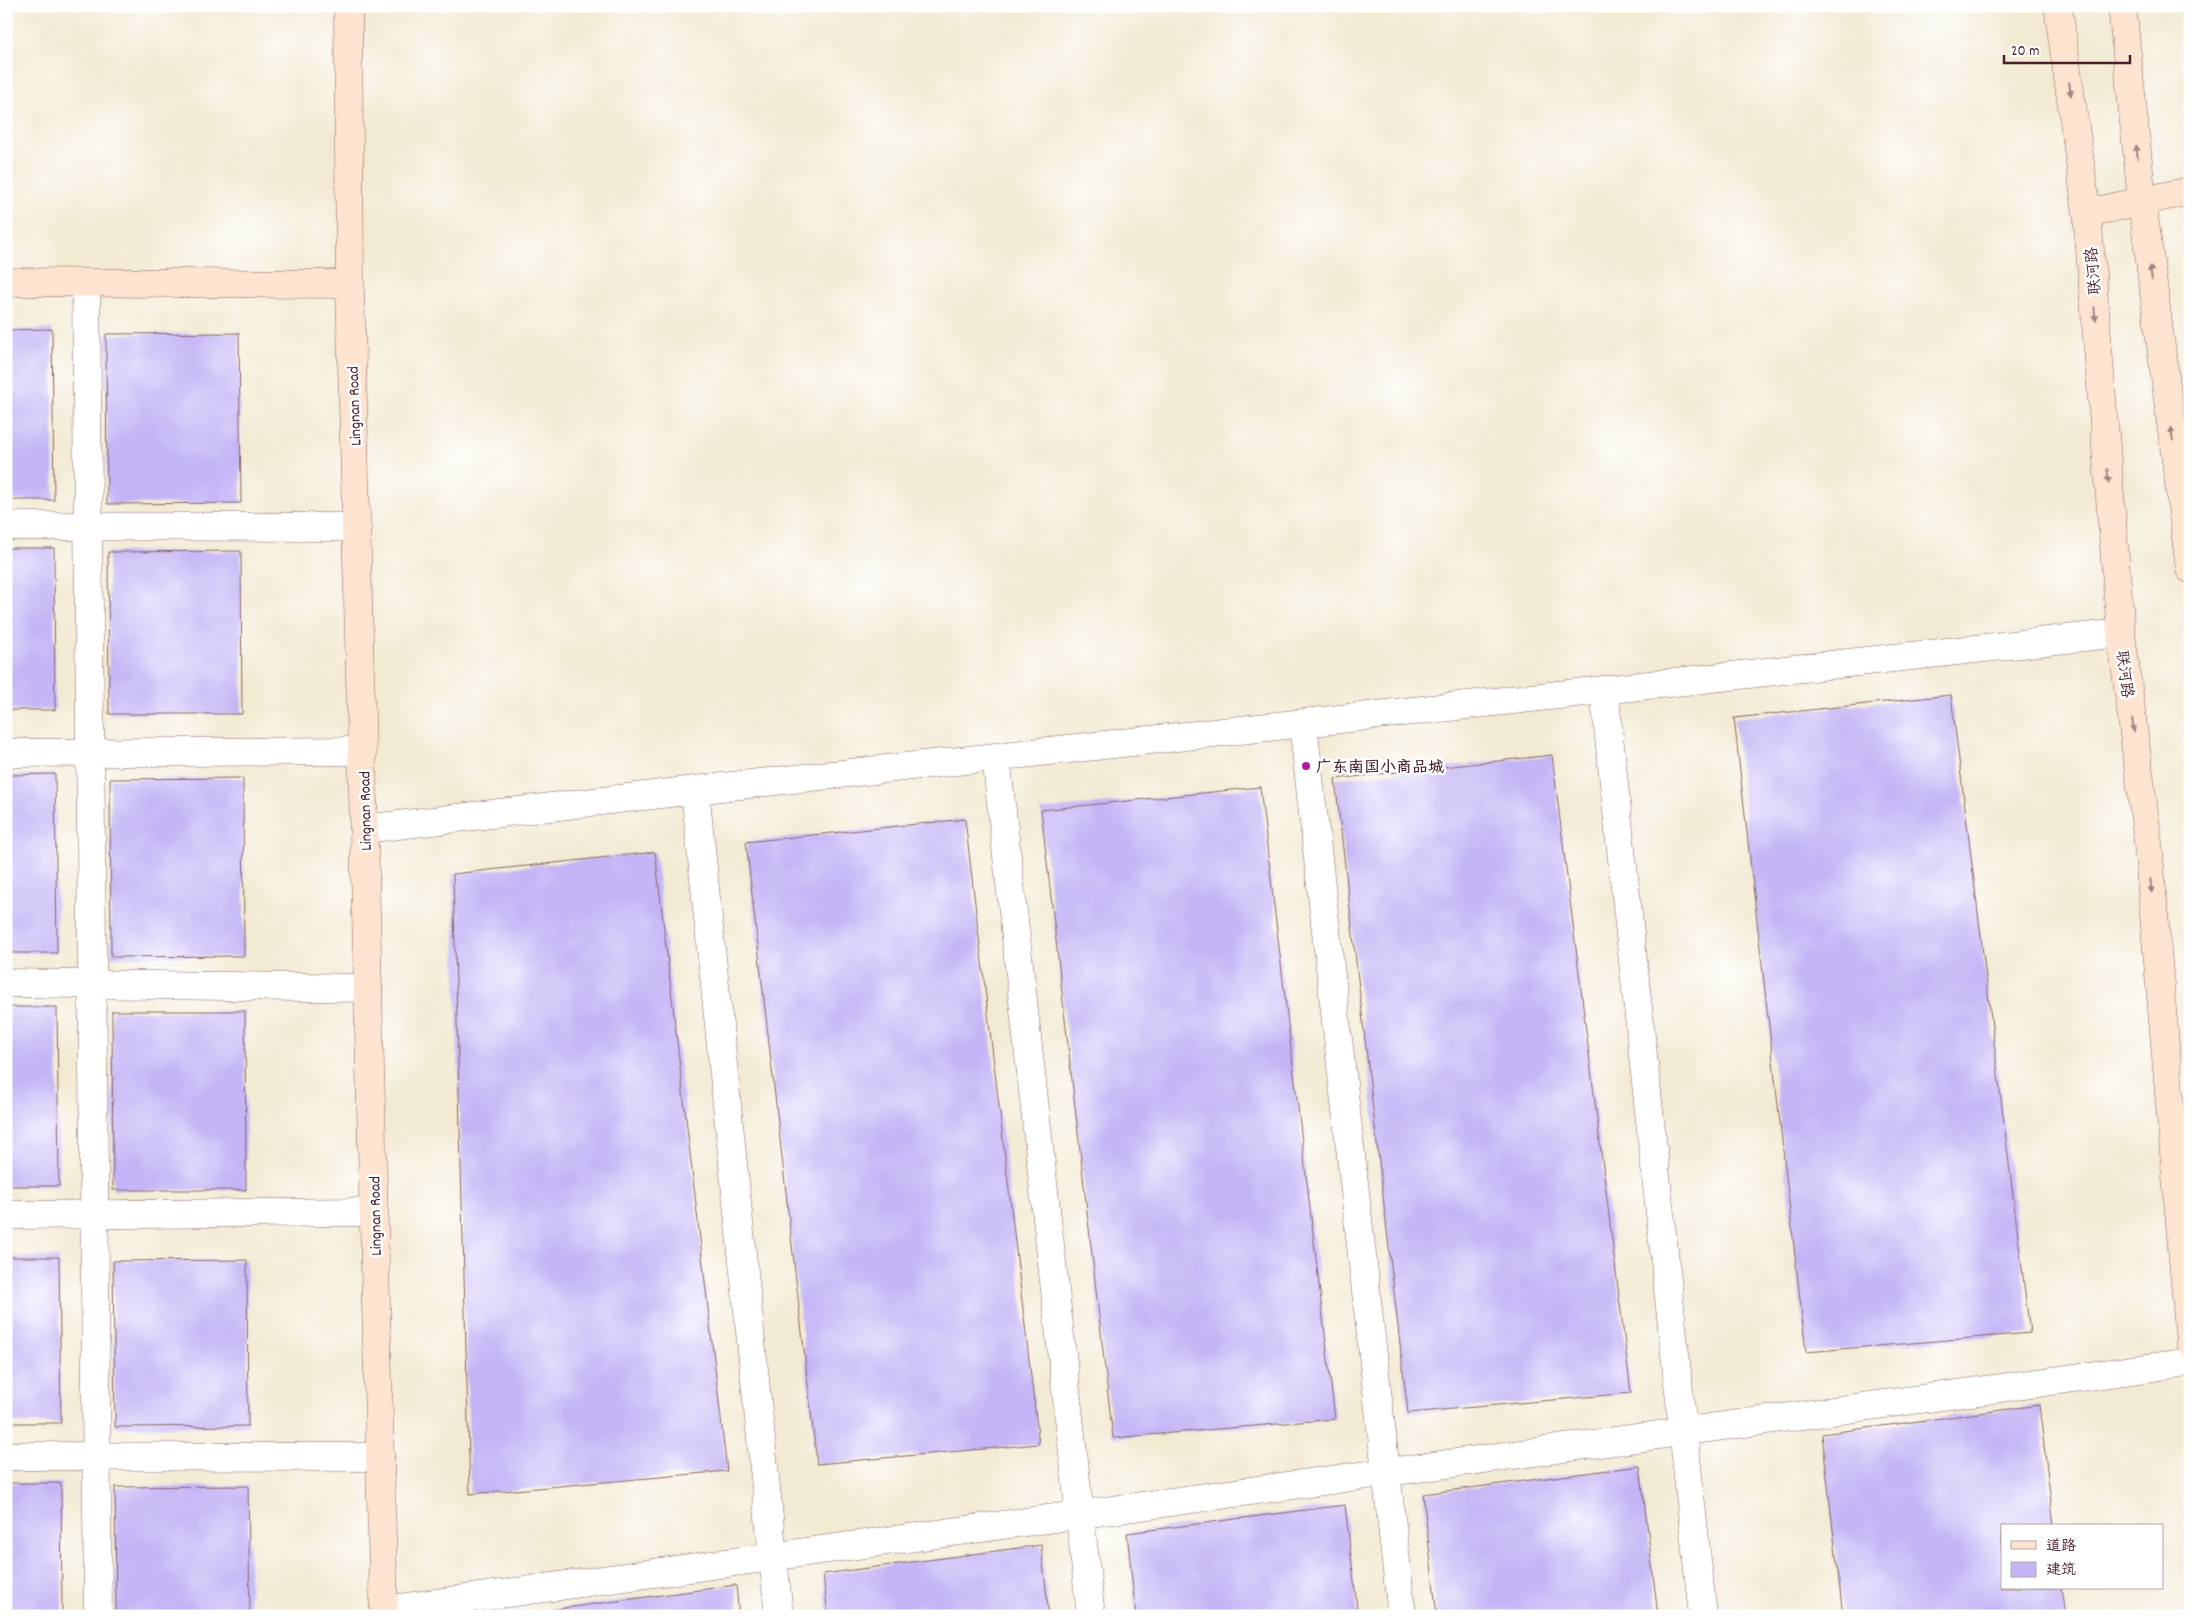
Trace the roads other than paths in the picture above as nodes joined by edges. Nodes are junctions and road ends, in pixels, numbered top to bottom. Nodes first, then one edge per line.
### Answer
1 (348, 6) edge
2 (2058, 6) edge
3 (2122, 6) edge
4 (2190, 191) edge
5 (2142, 200) junction
6 (2087, 213) junction
7 (6, 282) edge
8 (86, 283) junction
9 (350, 284) junction
10 (6, 526) edge
11 (88, 527) junction
12 (357, 527) junction
13 (2190, 569) edge
14 (2121, 633) junction
15 (1604, 690) junction
16 (1303, 723) junction
17 (362, 751) junction
18 (90, 752) junction
19 (6, 753) edge
20 (996, 757) junction
21 (695, 790) junction
22 (364, 829) junction
23 (6, 983) edge
24 (92, 984) junction
25 (368, 988) junction
26 (374, 1212) junction
27 (94, 1214) junction
28 (6, 1215) edge
29 (2190, 1342) edge
30 (2190, 1362) edge
31 (1683, 1432) junction
32 (6, 1456) edge
33 (96, 1456) junction
34 (380, 1457) junction
35 (1386, 1472) junction
36 (1080, 1514) junction
37 (773, 1556) junction
38 (384, 1613) edge
39 (98, 1616) edge
40 (779, 1616) edge
41 (1092, 1616) edge
42 (1402, 1616) edge
43 (1703, 1616) edge

1 - 9 street, Lingnan Road
2 -> 6 street, 联河路
5 -> 3 street
4 - 5 street
5 - 6 street
13 -> 5 street
6 -> 14 street, 联河路
7 - 8 street
8 - 9 street
8 - 11 street
9 - 12 street, Lingnan Road
10 - 11 street
11 - 12 street
11 - 18 street
12 - 17 street, Lingnan Road
14 - 15 street
14 -> 29 street, 联河路
15 - 16 street
15 - 31 street
16 - 20 street
16 - 35 street
17 - 18 street
17 - 22 street, Lingnan Road
18 - 19 street
18 - 24 street
20 - 21 street
20 - 36 street
21 - 22 street
21 - 37 street
22 - 25 street, Lingnan Road
23 - 24 street
24 - 25 street
24 - 27 street
25 - 26 street, Lingnan Road
26 - 27 street
26 - 34 street, Lingnan Road
27 - 28 street
27 - 33 street
30 - 31 street
31 - 35 street
31 - 43 street
32 - 33 street
33 - 34 street
33 - 39 street
34 - 38 street, Lingnan Road
35 - 36 street
35 - 42 street
36 - 37 street
36 - 41 street
37 - 38 street
37 - 40 street

